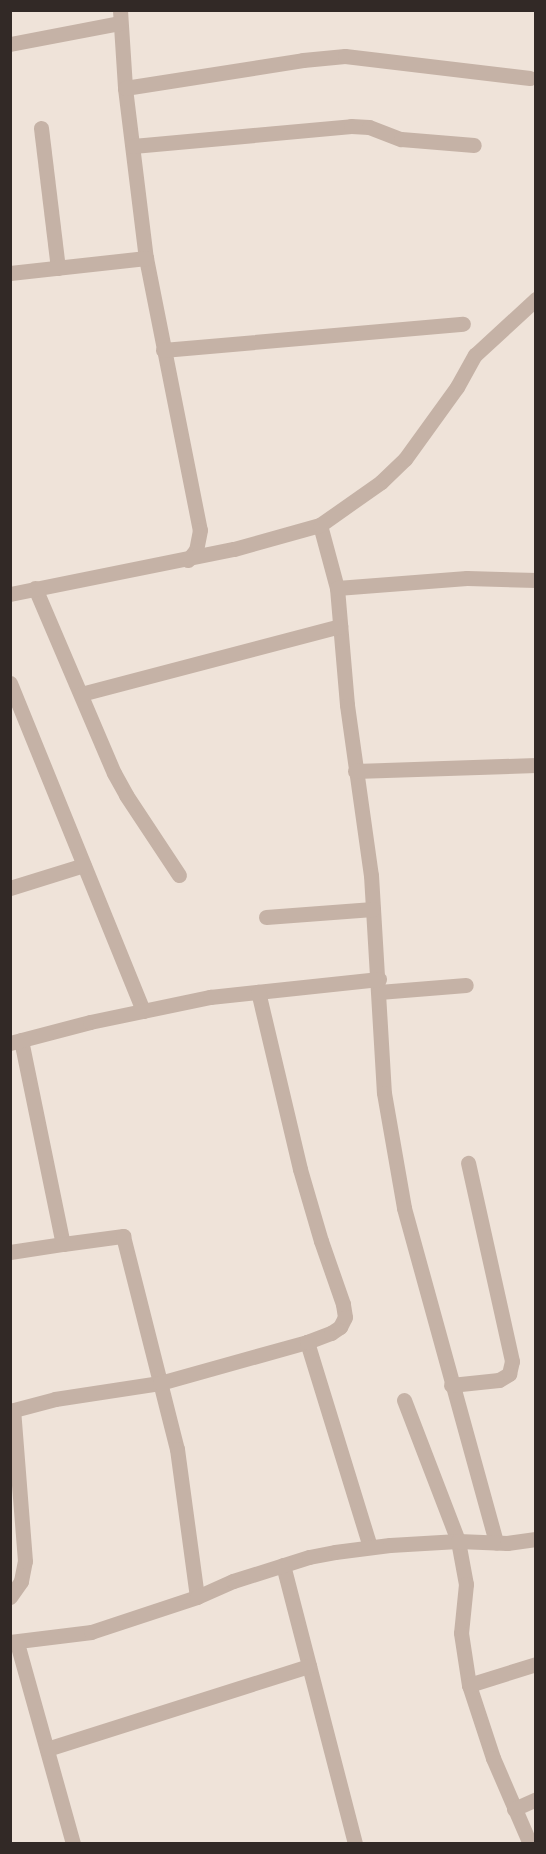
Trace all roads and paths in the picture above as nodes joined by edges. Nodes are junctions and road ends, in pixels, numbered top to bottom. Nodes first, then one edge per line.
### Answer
1 (119, 17) edge
2 (10, 44) edge
3 (530, 78) dead end
4 (125, 88) junction
5 (41, 128) dead end
6 (474, 145) dead end
7 (133, 146) junction
8 (146, 258) junction
9 (58, 268) junction
10 (10, 273) edge
11 (536, 299) edge
12 (463, 324) dead end
13 (163, 350) junction
14 (320, 525) junction
15 (188, 560) junction
16 (536, 580) edge
17 (35, 588) junction
18 (337, 588) junction
19 (10, 594) edge
20 (340, 626) junction
21 (10, 683) edge
22 (81, 694) junction
23 (536, 765) edge
24 (355, 771) junction
25 (84, 865) junction
26 (179, 875) dead end
27 (10, 888) edge
28 (374, 909) junction
29 (266, 917) dead end
30 (379, 985) junction
31 (466, 985) dead end
32 (258, 992) junction
33 (143, 1011) junction
34 (16, 1042) edge
35 (468, 1163) dead end
36 (63, 1244) junction
37 (10, 1252) edge
38 (307, 1342) junction
39 (160, 1383) junction
40 (451, 1385) junction
41 (404, 1400) dead end
42 (12, 1410) edge
43 (536, 1539) edge
44 (458, 1541) junction
45 (496, 1543) junction
46 (370, 1548) junction
47 (283, 1565) junction
48 (10, 1597) edge
49 (197, 1597) junction
50 (14, 1643) edge
51 (536, 1664) edge
52 (309, 1666) junction
53 (469, 1685) junction
54 (46, 1749) junction
55 (536, 1798) edge
56 (514, 1809) junction
57 (73, 1844) edge
58 (355, 1844) edge
59 (530, 1844) edge

1 - 2 street
1 - 4 street
3 - 4 street
4 - 7 street
5 - 9 street
6 - 7 street
7 - 8 street
8 - 9 street
8 - 13 street
9 - 10 street
11 - 14 street
12 - 13 street
13 - 15 street
14 - 15 street
14 - 18 street
15 - 17 street
16 - 18 street
17 - 19 street
17 - 22 street
18 - 20 street
20 - 22 street
20 - 24 street
21 - 25 street
22 - 26 street
23 - 24 street
24 - 28 street
25 - 27 street
25 - 33 street
28 - 29 street
28 - 30 street
30 - 31 street
30 - 32 street
30 - 40 street
32 - 33 street
32 - 38 street
33 - 34 street
34 - 36 street
35 - 40 street
36 - 37 street
36 - 39 street
38 - 39 street
38 - 46 street
39 - 42 street
39 - 49 street
40 - 45 street
41 - 44 street
42 - 48 street
43 - 45 street
44 - 45 street
44 - 46 street
44 - 53 street
46 - 47 street
47 - 49 street
47 - 52 street
49 - 50 street
50 - 54 street
51 - 53 street
52 - 54 street
52 - 58 street
53 - 56 street
54 - 57 street
55 - 56 street
56 - 59 street

